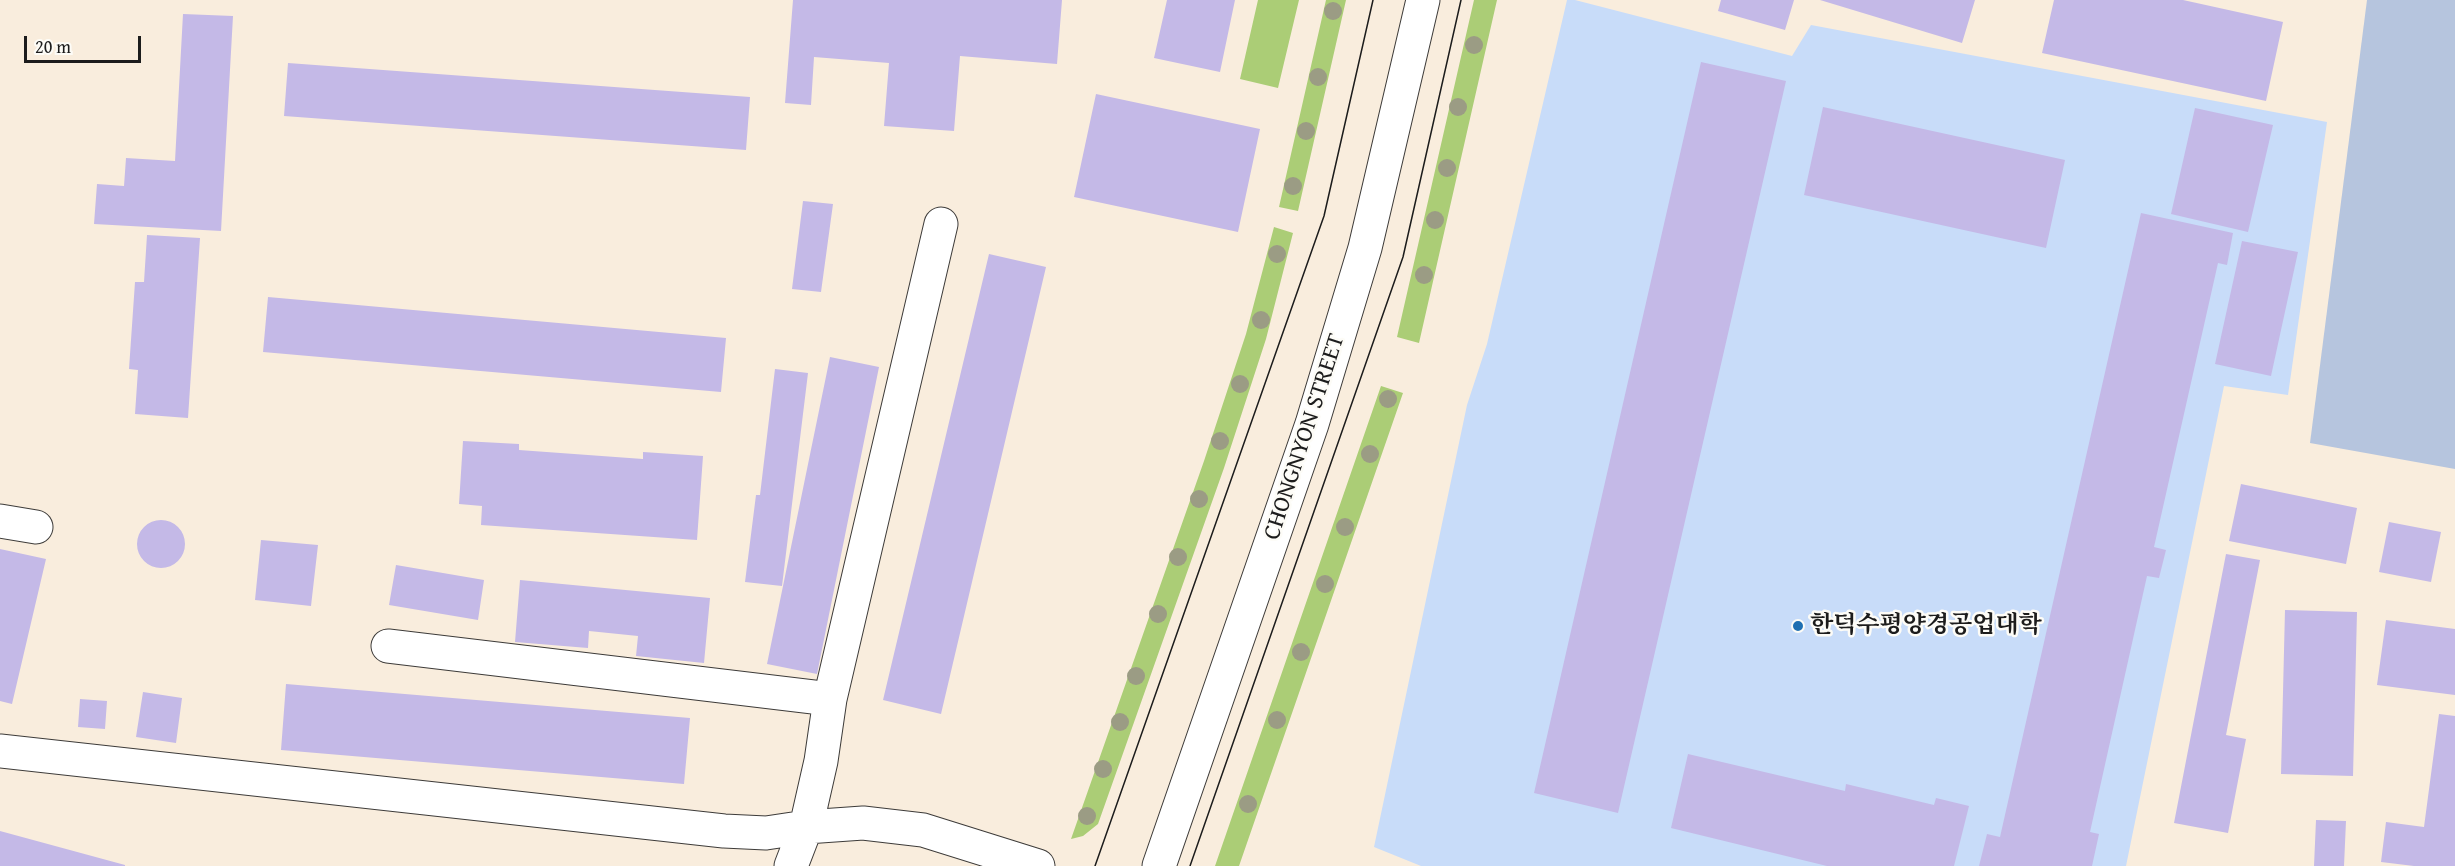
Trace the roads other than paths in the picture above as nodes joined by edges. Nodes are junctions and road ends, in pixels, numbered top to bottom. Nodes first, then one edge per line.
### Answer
1 (1423, 0) edge
2 (941, 224) dead end
3 (0, 521) edge
4 (36, 527) dead end
5 (388, 646) dead end
6 (830, 699) junction
7 (0, 751) edge
8 (806, 827) junction
9 (791, 866) edge
10 (1038, 866) edge
11 (1159, 866) edge

1 - 11 street, CHONGNYON STREET
2 - 6 street
3 - 4 street
5 - 6 street
6 - 8 street
7 - 8 street
8 - 9 street
8 - 10 street

